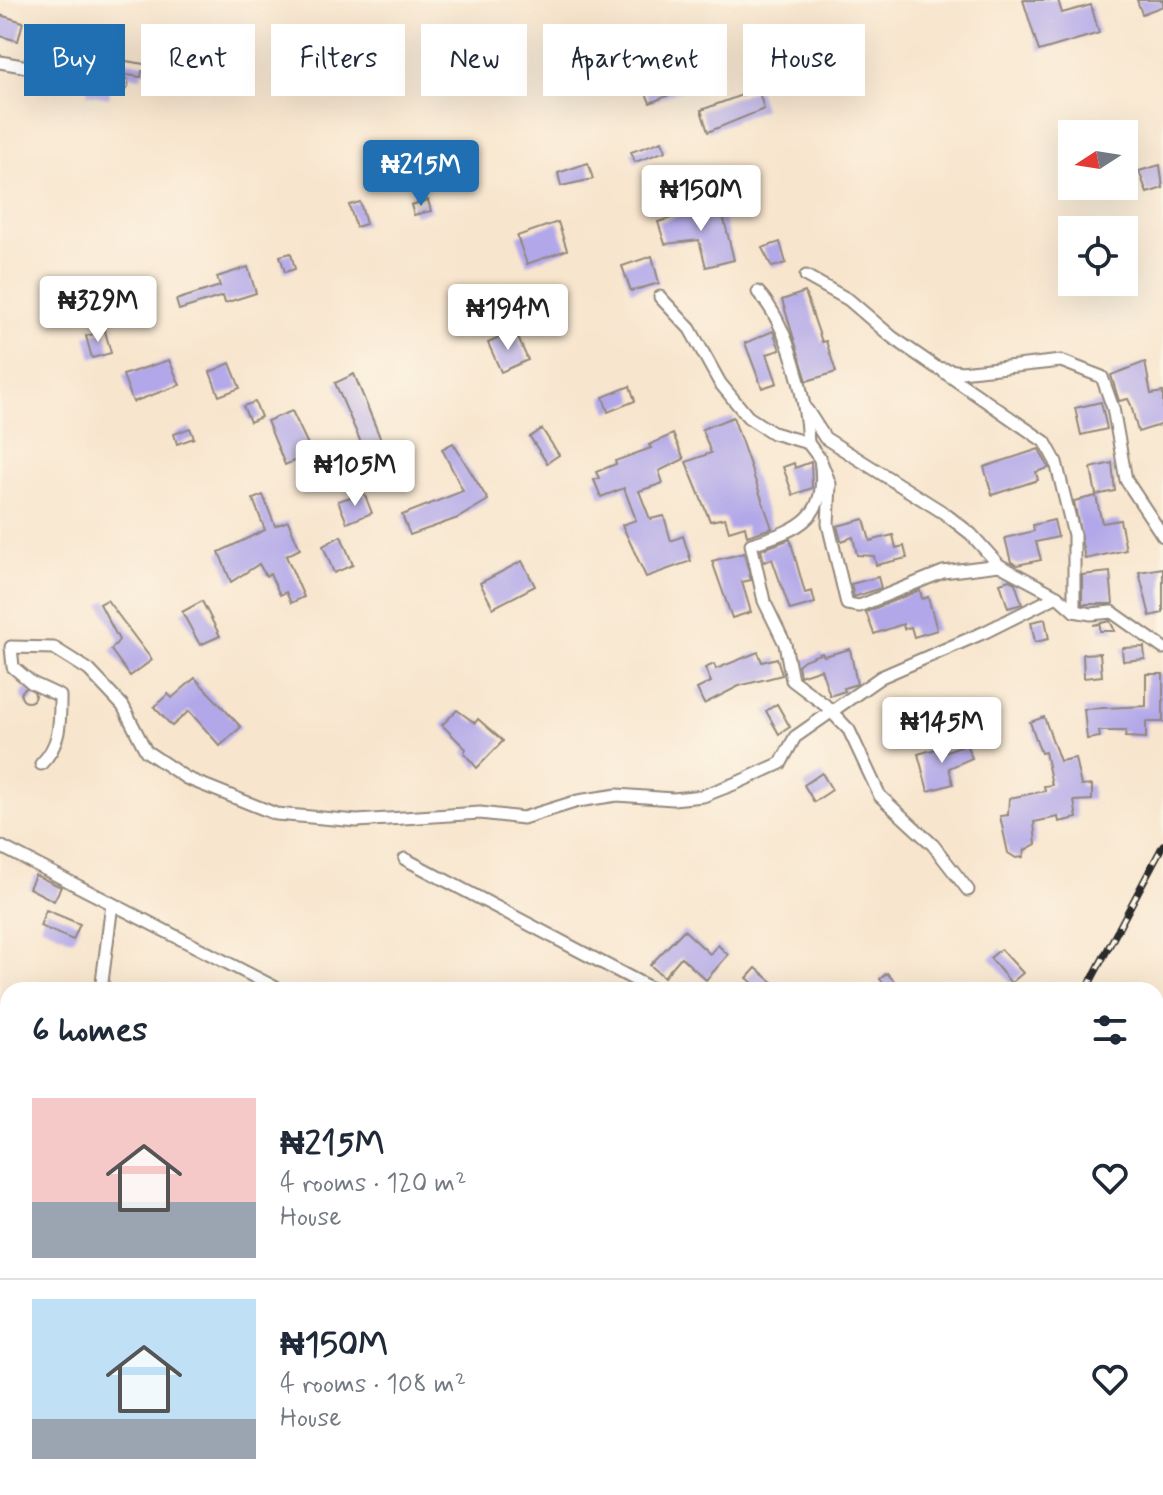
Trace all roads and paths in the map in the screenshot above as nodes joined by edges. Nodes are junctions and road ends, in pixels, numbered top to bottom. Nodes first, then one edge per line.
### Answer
1 (0, 62) edge
2 (24, 66) edge
3 (806, 276) dead end
4 (758, 292) dead end
5 (660, 297) dead end
6 (937, 368) junction
7 (807, 410) junction
8 (808, 443) junction
9 (820, 459) junction
10 (1163, 536) edge
11 (999, 565) junction
12 (1057, 596) junction
13 (1074, 611) junction
14 (1163, 648) edge
15 (832, 712) junction
16 (41, 764) dead end
17 (0, 846) edge
18 (405, 859) dead end
19 (968, 890) dead end
20 (112, 904) junction
21 (102, 982) edge
22 (264, 982) edge
23 (639, 982) edge

1 - 2 street
3 - 6 street
4 - 7 street
5 - 8 street
6 - 10 street
6 - 13 street
7 - 8 street
7 - 11 street
8 - 9 street
9 - 11 street
9 - 15 street
11 - 12 street
12 - 13 street
12 - 15 street
13 - 14 street
15 - 16 street
15 - 19 street
17 - 20 street
18 - 23 street
20 - 21 street
20 - 22 street

